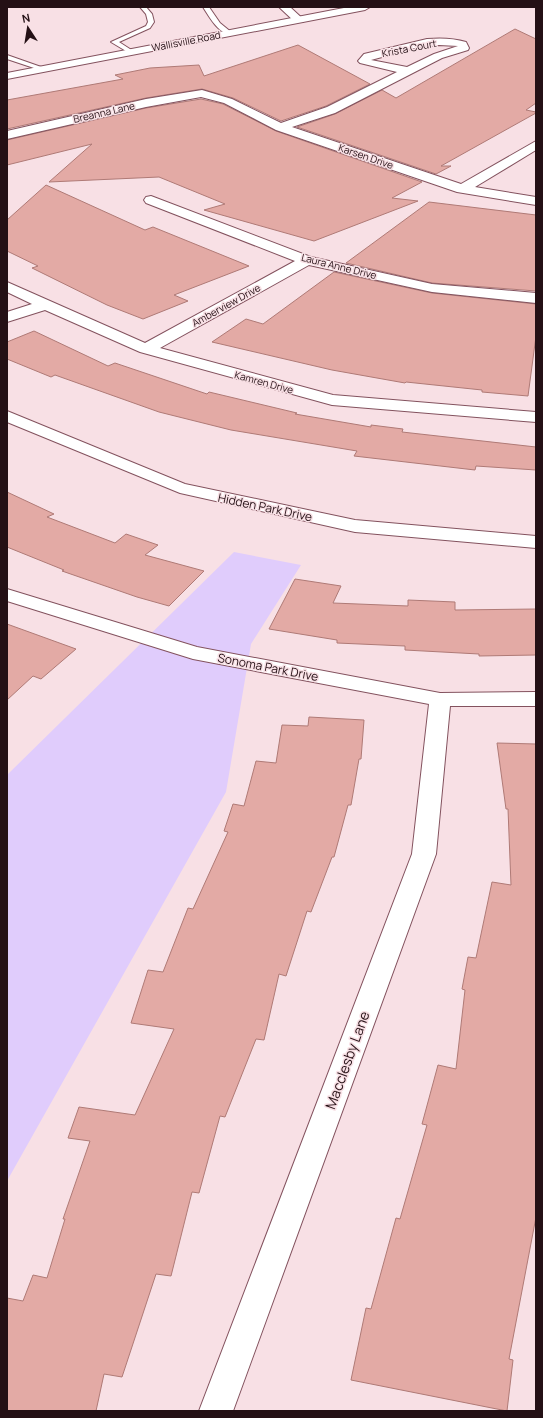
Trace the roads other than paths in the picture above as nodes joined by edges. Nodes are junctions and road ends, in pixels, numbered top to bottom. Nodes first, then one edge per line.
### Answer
1 (143, 7) edge
2 (206, 7) edge
3 (284, 7) edge
4 (365, 7) edge
5 (299, 20) junction
6 (229, 33) junction
7 (131, 52) junction
8 (7, 57) edge
9 (42, 69) junction
10 (409, 71) junction
11 (7, 76) edge
12 (202, 93) joint
13 (280, 127) junction
14 (7, 135) edge
15 (536, 145) edge
16 (462, 189) junction
17 (150, 200) dead end
18 (536, 201) edge
19 (307, 260) junction
20 (7, 286) edge
21 (14, 296) edge
22 (536, 298) edge
23 (45, 305) junction
24 (7, 317) edge
25 (146, 349) junction
26 (7, 416) edge
27 (536, 417) edge
28 (536, 542) edge
29 (7, 594) edge
30 (536, 699) edge
31 (440, 700) junction
32 (216, 1411) edge

1 - 7 lane
2 - 6 lane
3 - 5 street
4 - 5 street, Wallisville Road
5 - 6 street, Wallisville Road
6 - 7 street, Wallisville Road
7 - 9 street, Wallisville Road
8 - 9 lane
9 - 11 street, Wallisville Road
10 - 10 street, Krista Court
10 - 13 street, Krista Court
12 - 13 street, Karsen Drive
12 - 14 street, Breanna Lane
13 - 16 street, Karsen Drive
15 - 16 street
16 - 18 street, Karsen Drive
17 - 19 street, Laura Anne Drive
19 - 22 street, Laura Anne Drive
19 - 25 street, Amberview Drive
20 - 21 street, Kamren Drive
21 - 23 street, Kamren Drive
23 - 24 street
23 - 25 street, Kamren Drive
25 - 27 street, Kamren Drive
26 - 28 street, Hidden Park Drive
29 - 31 street, Sonoma Park Drive
30 - 31 street, Sonoma Park Drive
31 - 32 street, Macclesby Lane

